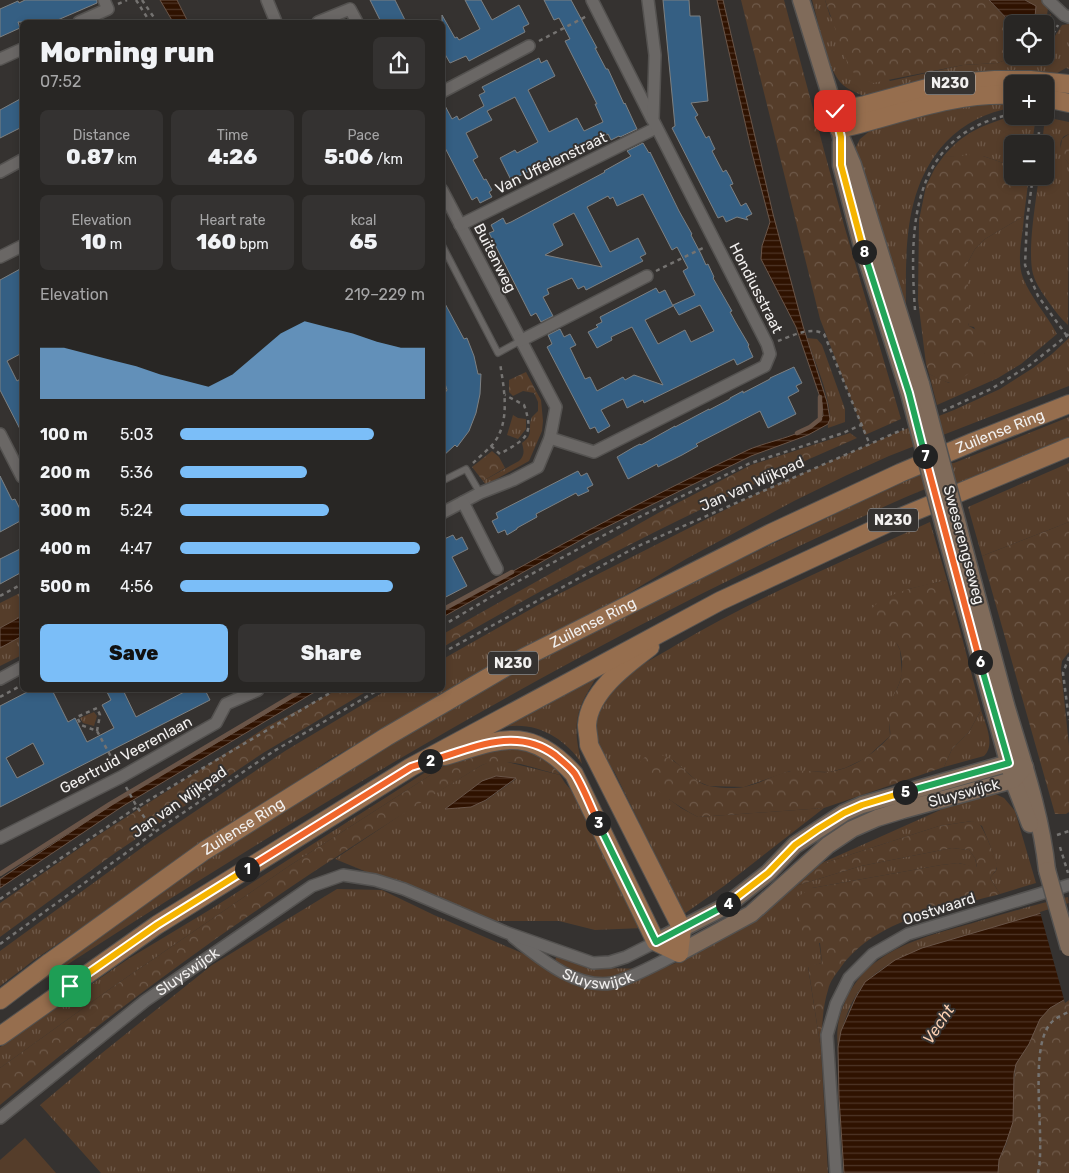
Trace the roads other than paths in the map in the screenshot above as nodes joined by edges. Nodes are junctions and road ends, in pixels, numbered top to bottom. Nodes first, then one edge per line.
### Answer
1 (104, 0) edge
2 (267, 0) edge
3 (592, 0) edge
4 (648, 0) edge
5 (801, 0) edge
6 (1054, 2) edge
7 (352, 4) edge
8 (1066, 16) edge
9 (83, 20) edge
10 (275, 20) edge
11 (322, 20) edge
12 (356, 20) edge
13 (529, 46) road end
14 (20, 50) edge
15 (0, 59) edge
16 (1069, 84) edge
17 (445, 90) edge
18 (1004, 95) edge
19 (1054, 100) edge
20 (1069, 103) edge
21 (835, 111) junction
22 (654, 124) junction
23 (840, 133) junction
24 (20, 161) edge
25 (0, 172) edge
26 (445, 196) edge
27 (460, 225) junction
28 (20, 247) edge
29 (445, 251) edge
30 (0, 257) edge
31 (647, 276) road end
32 (520, 341) junction
33 (1069, 404) edge
34 (0, 434) edge
35 (550, 438) junction
36 (1069, 447) edge
37 (5, 455) edge
38 (20, 474) edge
39 (445, 480) edge
40 (480, 493) junction
41 (463, 502) junction
42 (445, 511) edge
43 (497, 569) dead end
44 (720, 601) junction
45 (20, 669) edge
46 (0, 679) edge
47 (253, 692) edge
48 (1017, 765) junction
49 (411, 767) junction
50 (1013, 780) junction
51 (0, 838) edge
52 (1047, 870) junction
53 (1069, 885) edge
54 (682, 929) junction
55 (505, 932) junction
56 (656, 942) junction
57 (1069, 948) edge
58 (679, 953) junction
59 (0, 1000) edge
60 (0, 1036) edge
61 (0, 1118) edge
62 (836, 1173) edge

1 - 9 street
2 - 10 street
3 - 22 street, Hondiusstraat
4 - 22 street, Hondiusstraat
5 - 21 main road, Sweserengseweg
6 - 8 street
7 - 11 street
7 - 12 street
13 - 17 street
14 - 15 street
16 - 21 main road, N230
18 - 23 main road, N230
19 - 20 main road
21 - 23 main road, Sweserengseweg
22 - 27 street, Van Uffelenstraat
22 - 35 street, Hondiusstraat
23 - 48 main road, Sweserengseweg, bridge
24 - 25 street
26 - 27 street, Buitenweg
27 - 32 street, Buitenweg
28 - 30 street
29 - 32 lane
31 - 32 street
32 - 35 street, Buitenweg
33 - 59 main road, Zuilense Ring / N230
34 - 37 street
35 - 40 street, Buitenweg
36 - 44 main road, N230
37 - 38 street
39 - 40 lane
40 - 41 street, Buitenweg
41 - 42 street, Buitenweg
41 - 43 street
44 - 49 main road, N230
44 - 54 main road, N230
45 - 46 street
47 - 51 street, Geertruid Veerenlaan
48 - 50 main road, Sweserengseweg
48 - 52 main road, Sweserengseweg
48 - 54 main road, Sluyswijck
49 - 56 main road, N230
49 - 60 main road, N230
50 - 52 main road, Sweserengseweg
50 - 58 main road, Sluyswijck
52 - 57 main road, Sweserengseweg, bridge
53 - 62 street, Oostwaard
54 - 56 main road, Sluyswijck
54 - 58 main road
55 - 56 street, Sluyswijck
55 - 58 street, Sluyswijck
55 - 61 street, Sluyswijck
56 - 58 main road

